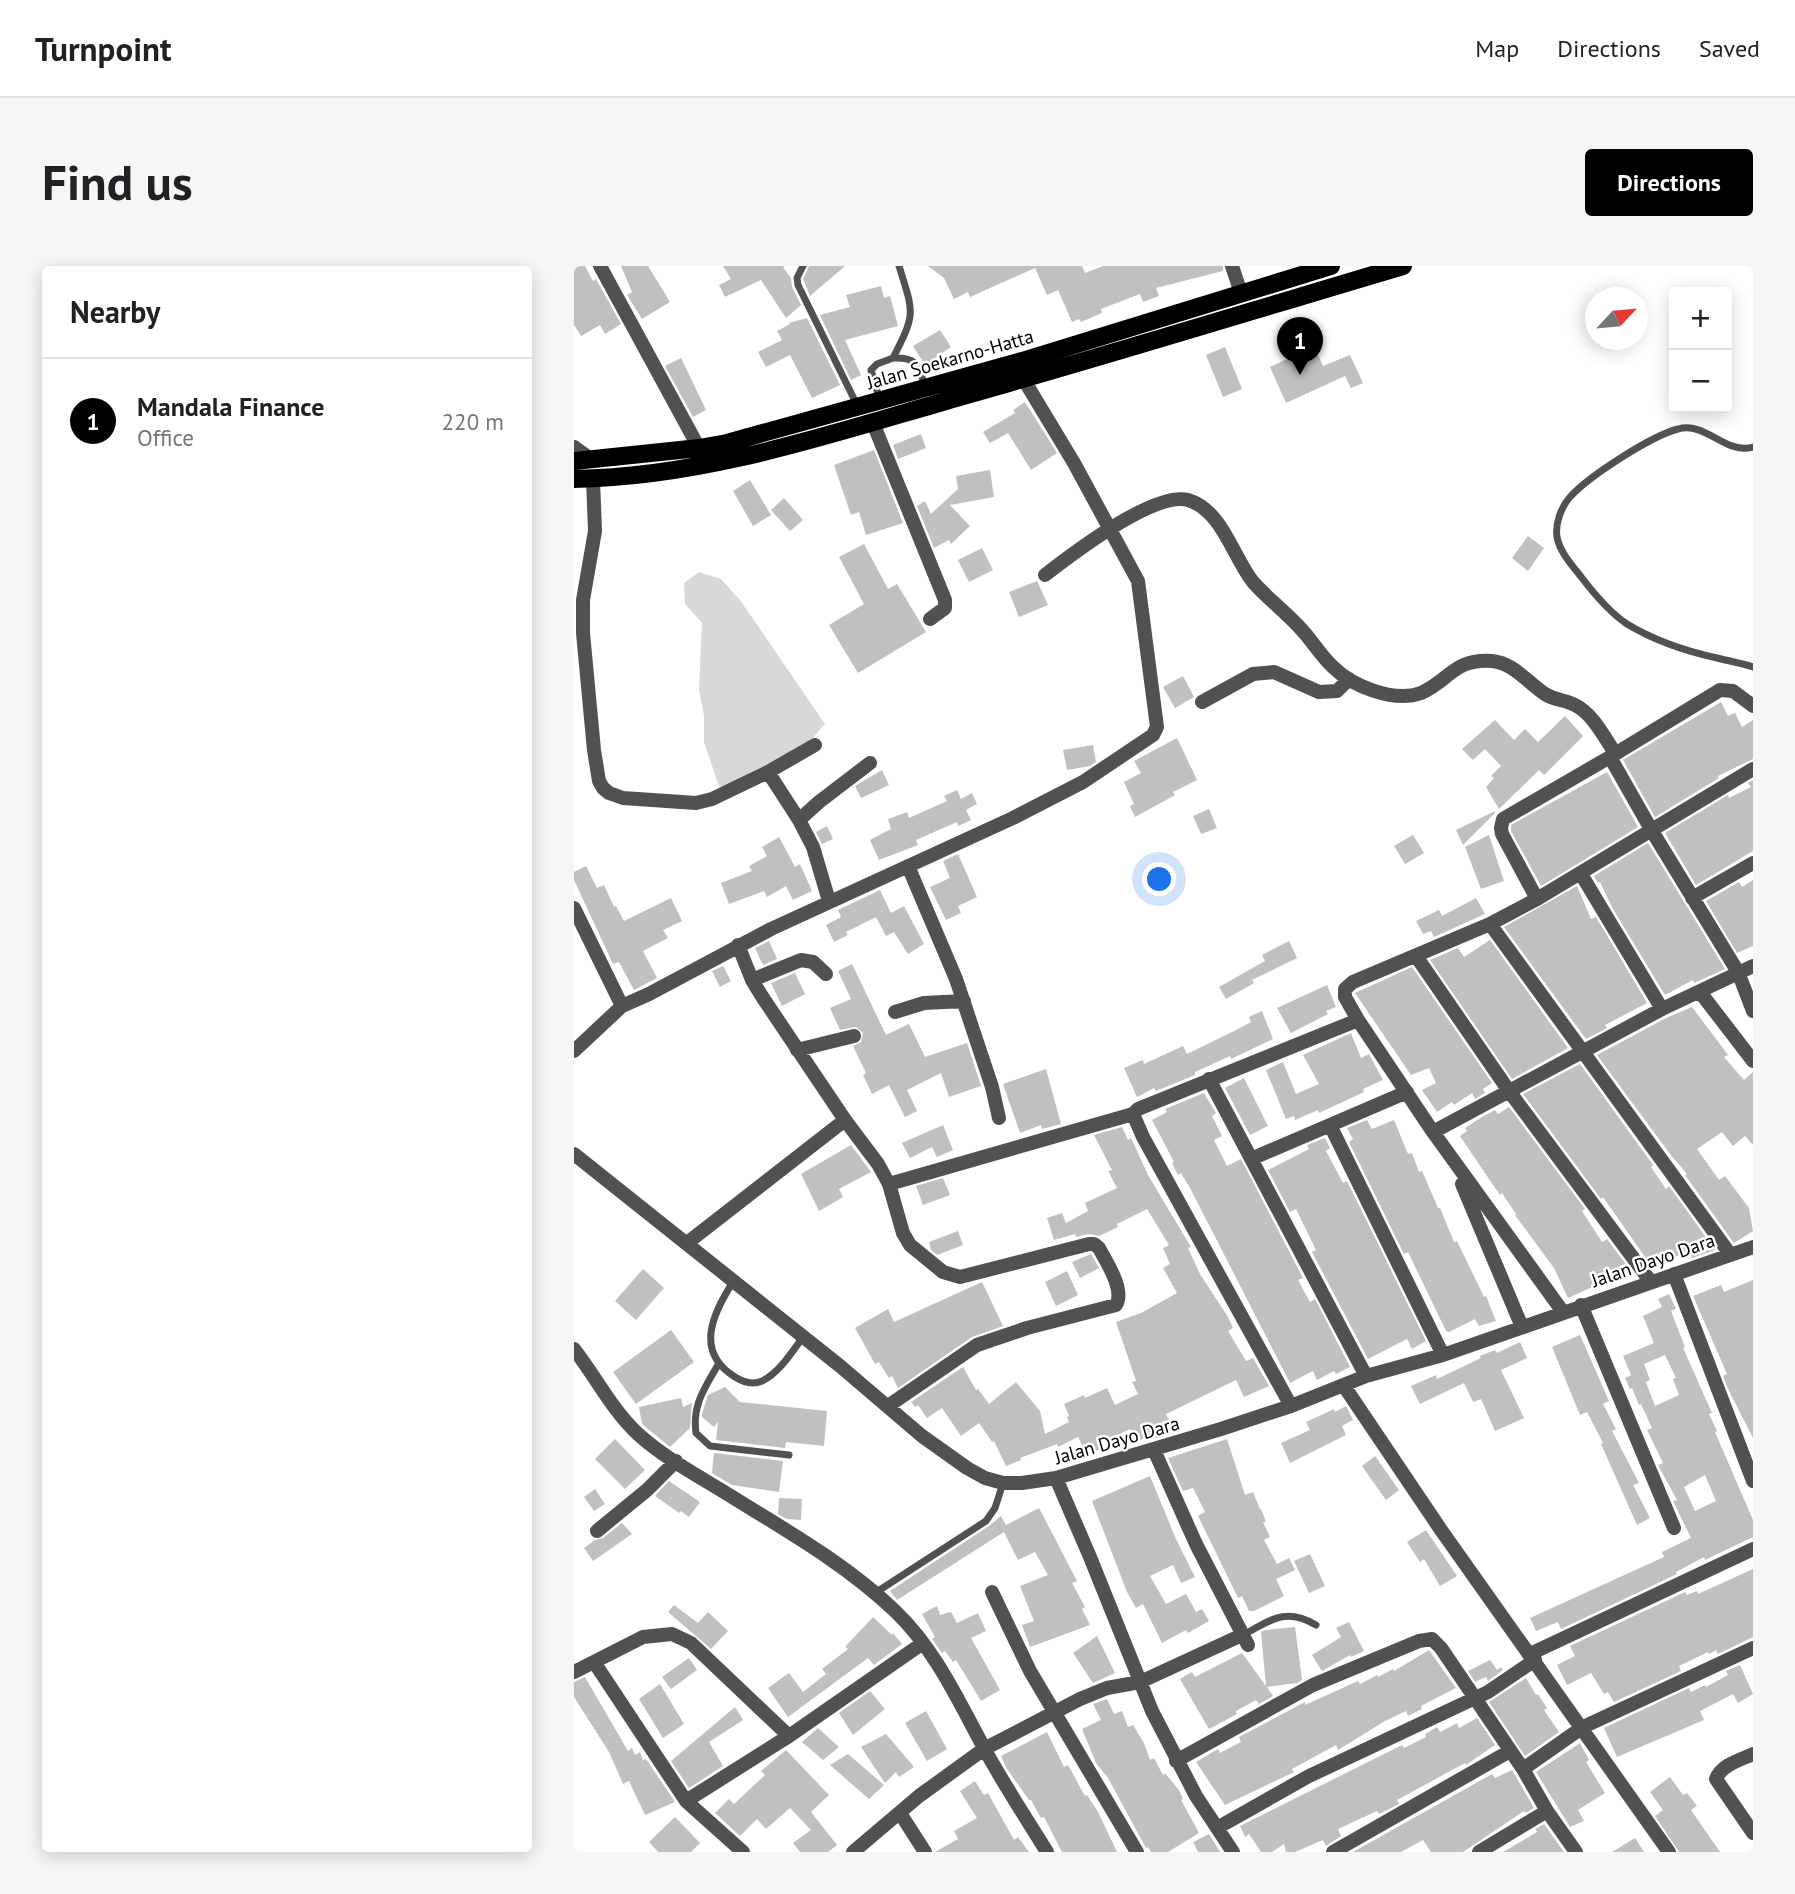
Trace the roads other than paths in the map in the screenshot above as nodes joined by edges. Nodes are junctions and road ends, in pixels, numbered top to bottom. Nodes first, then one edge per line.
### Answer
1 (600, 266) edge
2 (803, 266) edge
3 (900, 266) edge
4 (1232, 266) edge
5 (1331, 266) edge
6 (1404, 266) edge
7 (1241, 293) junction
8 (893, 358) junction
9 (1024, 380) junction
10 (926, 388) junction
11 (880, 402) junction
12 (859, 408) junction
13 (873, 423) junction
14 (574, 447) edge
15 (1753, 447) edge
16 (699, 448) junction
17 (583, 461) edge
18 (574, 479) edge
19 (593, 479) junction
20 (1109, 528) junction
21 (1045, 575) dead end
22 (579, 599) edge
23 (930, 620) dead end
24 (1753, 667) edge
25 (1349, 679) junction
26 (1202, 702) dead end
27 (1753, 706) edge
28 (815, 745) dead end
29 (1612, 755) junction
30 (870, 763) dead end
31 (1753, 769) edge
32 (768, 772) junction
33 (799, 820) junction
34 (1652, 831) junction
35 (1753, 863) edge
36 (908, 866) junction
37 (1581, 874) junction
38 (1692, 898) junction
39 (1537, 899) junction
40 (829, 901) junction
41 (574, 908) edge
42 (1490, 924) junction
43 (738, 945) junction
44 (1416, 956) junction
45 (1753, 966) edge
46 (1738, 972) junction
47 (826, 974) dead end
48 (752, 980) junction
49 (1700, 992) junction
50 (964, 1001) junction
51 (622, 1006) junction
52 (1662, 1010) junction
53 (1753, 1011) edge
54 (895, 1012) dead end
55 (1359, 1020) junction
56 (854, 1036) dead end
57 (797, 1050) junction
58 (574, 1051) edge
59 (1583, 1053) junction
60 (1753, 1061) edge
61 (1209, 1079) junction
62 (1509, 1091) junction
63 (1407, 1092) junction
64 (1133, 1114) junction
65 (999, 1118) dead end
66 (845, 1120) junction
67 (1330, 1125) junction
68 (1433, 1132) junction
69 (574, 1154) edge
70 (1251, 1159) junction
71 (1453, 1163) junction
72 (889, 1184) junction
73 (687, 1243) junction
74 (1753, 1247) edge
75 (1730, 1254) junction
76 (1674, 1274) junction
77 (733, 1282) junction
78 (1651, 1282) junction
79 (1581, 1305) junction
80 (1563, 1312) junction
81 (1522, 1327) junction
82 (804, 1337) junction
83 (574, 1349) edge
84 (1443, 1355) junction
85 (719, 1363) junction
86 (1366, 1376) junction
87 (1344, 1386) junction
88 (888, 1406) junction
89 (1291, 1406) junction
90 (1154, 1450) junction
91 (789, 1455) dead end
92 (676, 1461) junction
93 (1056, 1478) junction
94 (1753, 1481) edge
95 (1003, 1483) junction
96 (1674, 1528) dead end
97 (597, 1531) dead end
98 (1753, 1549) edge
99 (992, 1592) dead end
100 (874, 1593) junction
101 (1316, 1625) dead end
102 (1245, 1640) junction
103 (923, 1643) junction
104 (1753, 1648) edge
105 (1532, 1657) junction
106 (594, 1662) junction
107 (574, 1672) edge
108 (1140, 1682) junction
109 (1474, 1697) junction
110 (1054, 1712) junction
111 (1583, 1727) junction
112 (789, 1736) junction
113 (984, 1749) junction
114 (1510, 1751) junction
115 (1753, 1754) edge
116 (1175, 1761) junction
117 (1523, 1769) junction
118 (686, 1801) junction
119 (1547, 1811) junction
120 (900, 1813) junction
121 (1217, 1828) junction
122 (1753, 1833) edge
123 (743, 1852) edge
124 (853, 1852) edge
125 (925, 1852) edge
126 (1047, 1852) edge
127 (1137, 1852) edge
128 (1233, 1852) edge
129 (1333, 1852) edge
130 (1479, 1852) edge
131 (1576, 1852) edge
132 (1669, 1852) edge

1 - 16 street
2 - 12 lane
3 - 8 lane
4 - 7 street
5 - 7 main road, Jalan Soekarno-Hatta
6 - 9 main road
7 - 10 main road, Jalan Soekarno-Hatta
8 - 10 lane
8 - 11 lane
9 - 13 main road
9 - 20 street
10 - 11 main road, Jalan Soekarno-Hatta
11 - 12 main road, Jalan Soekarno-Hatta
12 - 16 main road, Jalan Soekarno-Hatta
13 - 19 main road
13 - 23 street
14 - 17 street
15 - 24 lane
16 - 17 main road, Jalan Soekarno-Hatta
18 - 19 main road
19 - 22 street
20 - 21 street
20 - 25 street
20 - 36 street
22 - 32 street
25 - 26 street
25 - 29 street
27 - 29 street
28 - 32 street
29 - 34 street
29 - 39 street
30 - 33 street
31 - 34 street
32 - 33 street
33 - 40 street
34 - 37 street
34 - 38 street
35 - 38 street
36 - 40 street
36 - 50 street
37 - 39 street
37 - 52 street
38 - 46 street
39 - 42 street
40 - 43 street
41 - 51 street
42 - 44 street
42 - 59 street
43 - 48 street
43 - 51 street
44 - 55 street
44 - 62 street
45 - 46 street
46 - 49 street
46 - 53 street
47 - 48 street
48 - 57 street
49 - 52 street
49 - 60 street
50 - 54 street
50 - 65 street
51 - 58 street
52 - 59 street
55 - 61 street
55 - 63 street
56 - 57 street
57 - 66 street
59 - 62 street
59 - 75 street
61 - 64 street
61 - 70 street
62 - 68 street
62 - 78 street
63 - 67 street
63 - 68 street
64 - 72 street
64 - 89 street
66 - 72 street
66 - 73 street
67 - 70 street
67 - 84 street
68 - 71 street
69 - 73 street, Jalan Dayo Dara
70 - 86 street
71 - 80 street
71 - 81 street
72 - 88 street
73 - 77 street, Jalan Dayo Dara
74 - 75 street, Jalan Dayo Dara
75 - 76 street, Jalan Dayo Dara
76 - 78 street, Jalan Dayo Dara
76 - 94 street
77 - 82 street, Jalan Dayo Dara
77 - 85 lane
78 - 79 street, Jalan Dayo Dara
79 - 80 street, Jalan Dayo Dara
79 - 96 street
80 - 81 street, Jalan Dayo Dara
81 - 84 street, Jalan Dayo Dara
82 - 85 lane
82 - 88 street, Jalan Dayo Dara
83 - 92 street
84 - 86 street, Jalan Dayo Dara
85 - 91 lane
86 - 87 street, Jalan Dayo Dara
87 - 89 street, Jalan Dayo Dara
87 - 105 street
88 - 95 street, Jalan Dayo Dara
89 - 90 street, Jalan Dayo Dara
90 - 93 street, Jalan Dayo Dara
90 - 102 street
92 - 97 street
92 - 100 street
93 - 95 street, Jalan Dayo Dara
93 - 108 street
95 - 100 lane
98 - 105 street
99 - 110 street
100 - 103 street
101 - 102 lane
102 - 108 street
103 - 112 street
103 - 113 street
104 - 111 street
105 - 109 street
105 - 111 street
106 - 107 street
106 - 112 street
106 - 118 street
108 - 110 street
108 - 116 street
109 - 114 street
109 - 116 street
109 - 121 street
110 - 113 street
110 - 127 street
111 - 117 street
111 - 132 street
112 - 118 street
113 - 120 street
113 - 126 street
114 - 117 street
114 - 129 street
115 - 122 street
116 - 121 street
117 - 119 street
118 - 123 street
119 - 130 street
119 - 131 street
120 - 124 street
120 - 125 street
121 - 128 street

